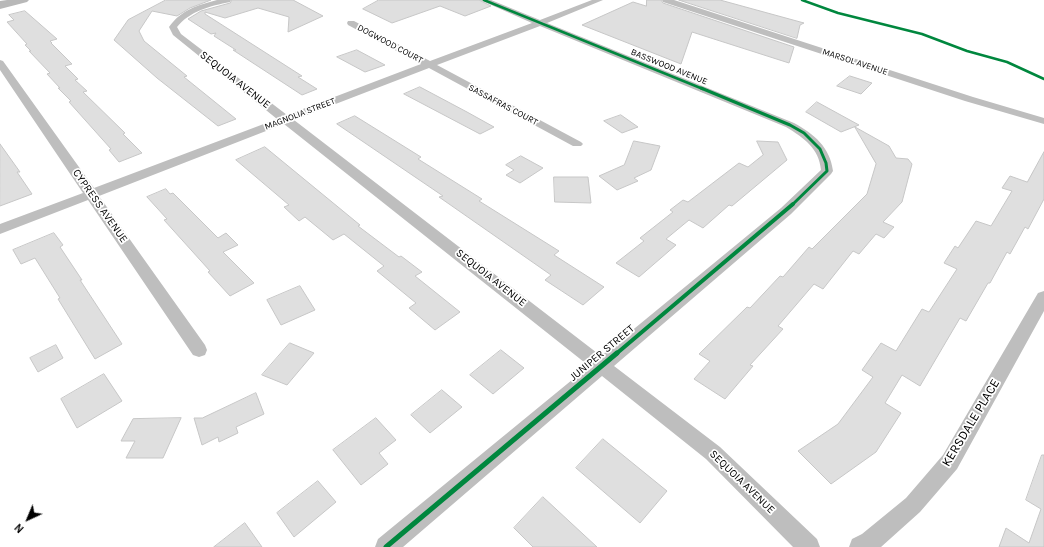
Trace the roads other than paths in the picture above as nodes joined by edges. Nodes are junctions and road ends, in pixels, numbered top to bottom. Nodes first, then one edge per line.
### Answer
1 (23, 0) edge
2 (227, 0) edge
3 (484, 0) edge
4 (599, 0) edge
5 (666, 0) edge
6 (0, 5) edge
7 (351, 23) dead end
8 (540, 23) junction
9 (0, 63) edge
10 (429, 65) junction
11 (285, 119) junction
12 (1044, 121) edge
13 (577, 144) dead end
14 (827, 171) joint
15 (92, 194) junction
16 (0, 229) edge
17 (1044, 298) edge
18 (199, 350) dead end
19 (602, 364) junction
20 (386, 547) edge
21 (809, 547) edge
22 (860, 547) edge

1 - 6 street
2 - 11 street, SEQUOIA AVENUE
3 - 8 street, BASSWOOD AVENUE
4 - 8 street, MAGNOLIA STREET
5 - 12 street, MARSOL AVENUE
7 - 10 street, DOGWOOD COURT
8 - 10 street, MAGNOLIA STREET
8 - 14 street, BASSWOOD AVENUE
9 - 15 street, CYPRESS AVENUE
10 - 11 street, MAGNOLIA STREET
10 - 13 street, SASSAFRAS COURT
11 - 15 street, MAGNOLIA STREET
11 - 19 street, SEQUOIA AVENUE
14 - 19 street, JUNIPER STREET
15 - 16 street, MAGNOLIA STREET
15 - 18 street, CYPRESS AVENUE
17 - 22 street, KERSDALE PLACE
19 - 20 street, JUNIPER STREET
19 - 21 street, SEQUOIA AVENUE

